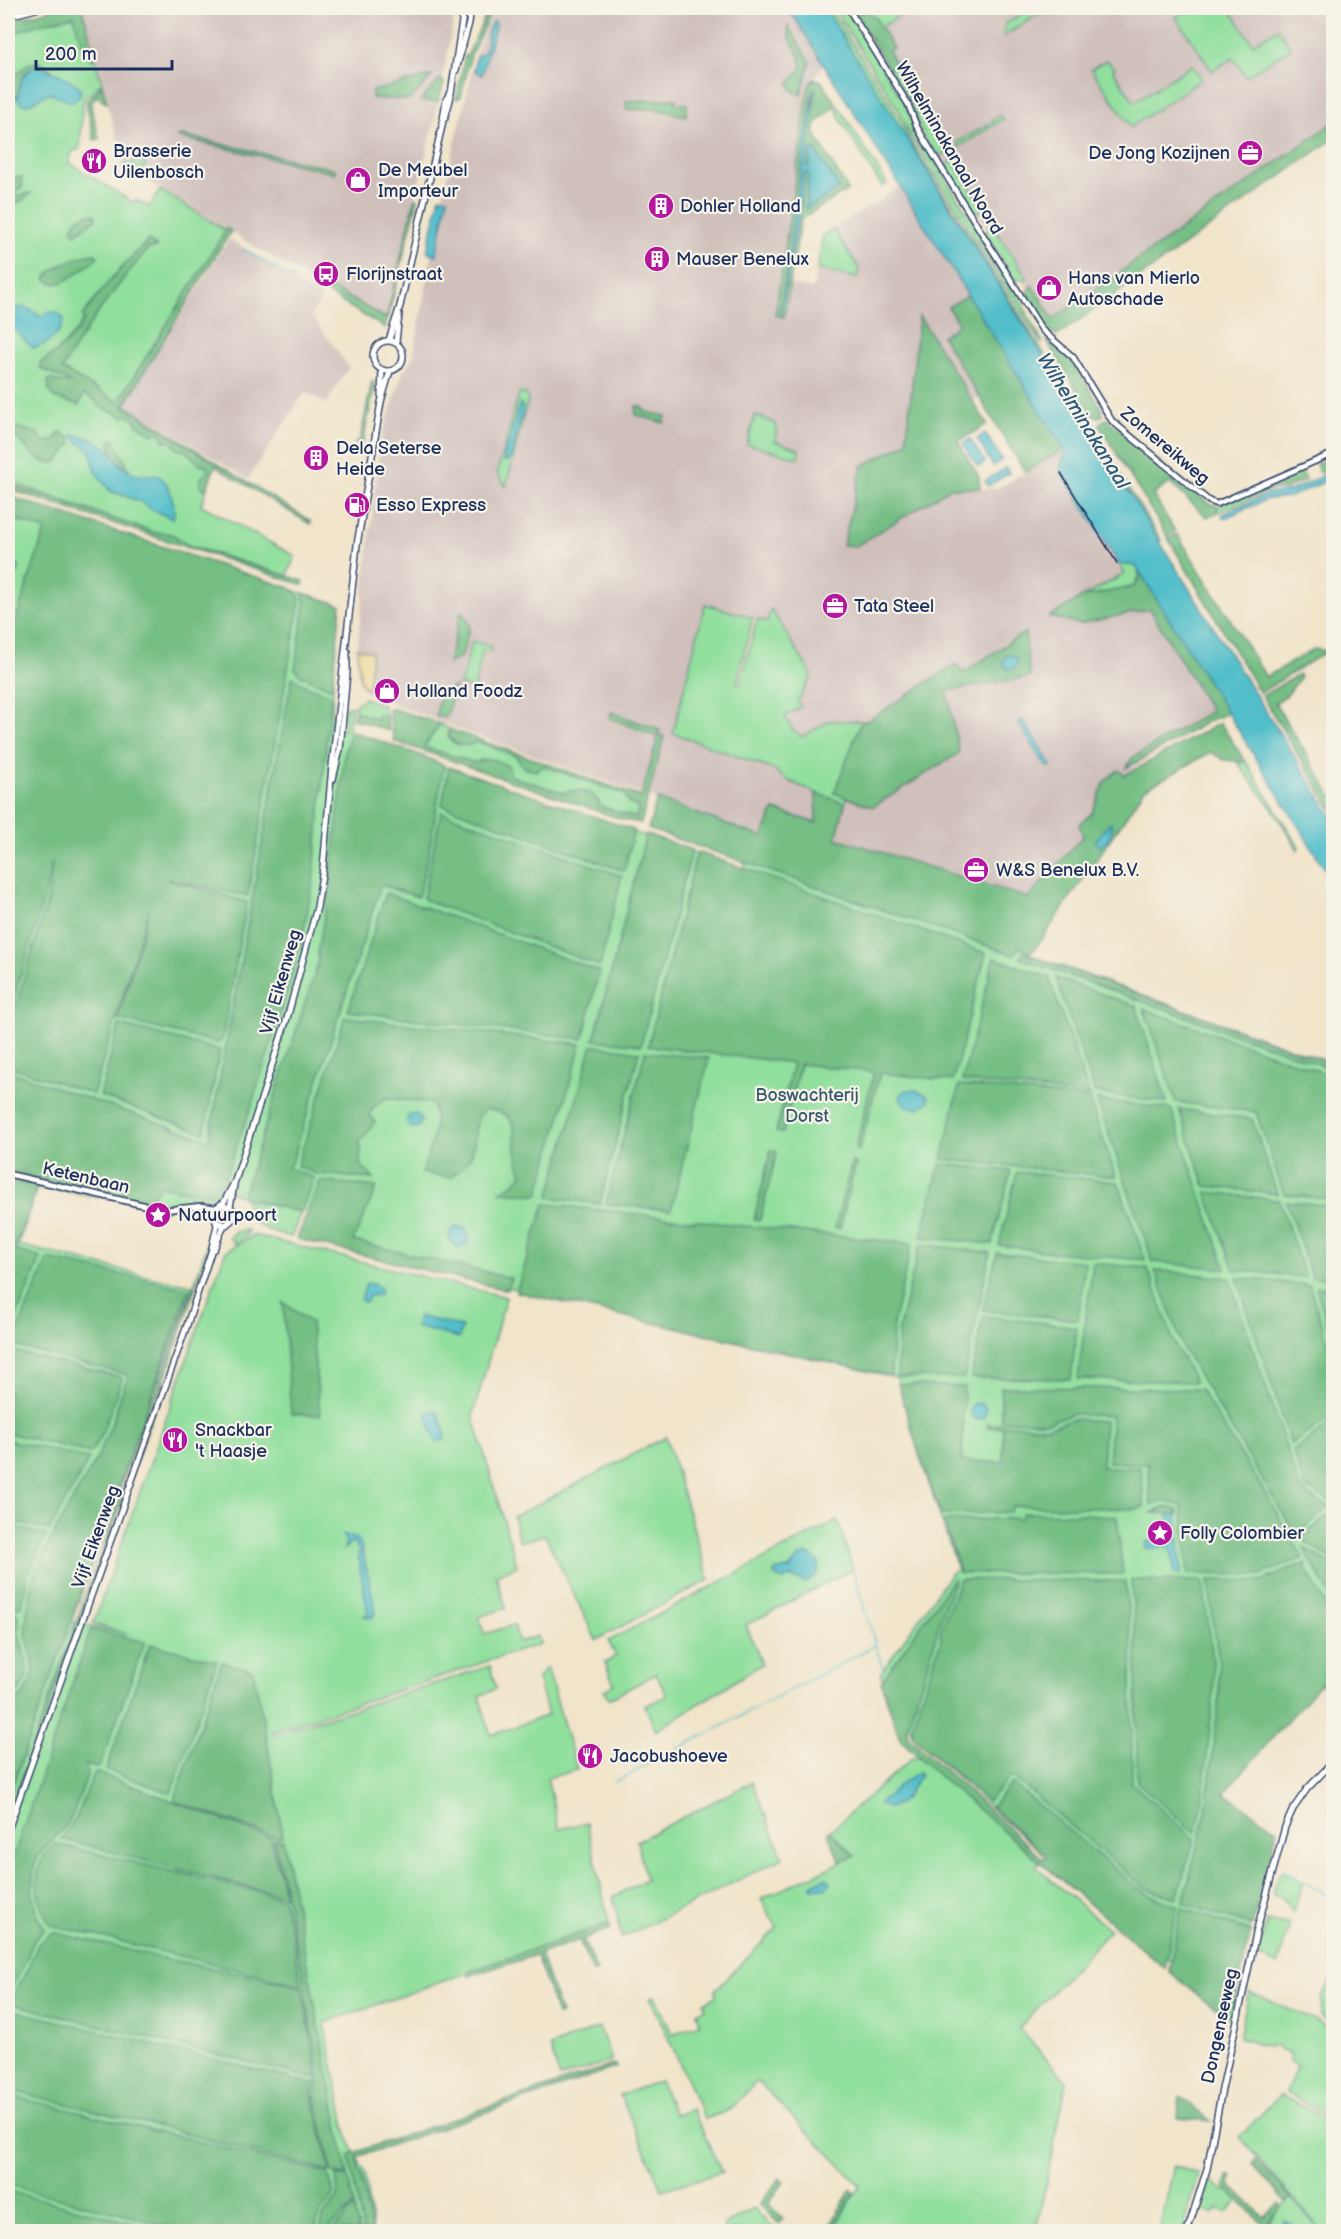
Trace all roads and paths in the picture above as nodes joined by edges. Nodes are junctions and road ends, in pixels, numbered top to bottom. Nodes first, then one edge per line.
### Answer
1 (36, 8) edge
2 (464, 8) edge
3 (471, 8) edge
4 (848, 8) edge
5 (8, 15) edge
6 (454, 74) junction
7 (1025, 303) joint
8 (400, 306) junction
9 (388, 340) junction
10 (396, 342) junction
11 (382, 370) junction
12 (390, 371) junction
13 (381, 402) junction
14 (1334, 453) edge
15 (8, 1174) edge
16 (235, 1181) junction
17 (222, 1205) junction
18 (230, 1207) junction
19 (215, 1211) junction
20 (216, 1222) junction
21 (224, 1225) junction
22 (211, 1252) junction
23 (1334, 1761) edge
24 (8, 1830) edge
25 (1187, 2232) edge

1 - 5 highway
2 - 6 main road
3 - 6 main road
4 - 7 street, Wilhelminakanaal Noord
6 - 8 main road
7 - 14 street, Zomereikweg
8 - 9 main road
8 - 10 main road
9 - 10 main road
9 - 11 main road
10 - 12 main road
11 - 12 main road
11 - 13 main road, Vijf Eikenweg
12 - 13 main road, Vijf Eikenweg
13 - 16 main road, Vijf Eikenweg
15 - 19 street, Ketenbaan
16 - 17 main road, Vijf Eikenweg
16 - 18 main road, Vijf Eikenweg
17 - 18 main road
17 - 19 main road
18 - 21 main road
19 - 20 main road
20 - 21 main road
20 - 22 main road, Vijf Eikenweg
21 - 22 main road, Vijf Eikenweg
22 - 24 main road, Vijf Eikenweg
23 - 25 main road, Dongenseweg

